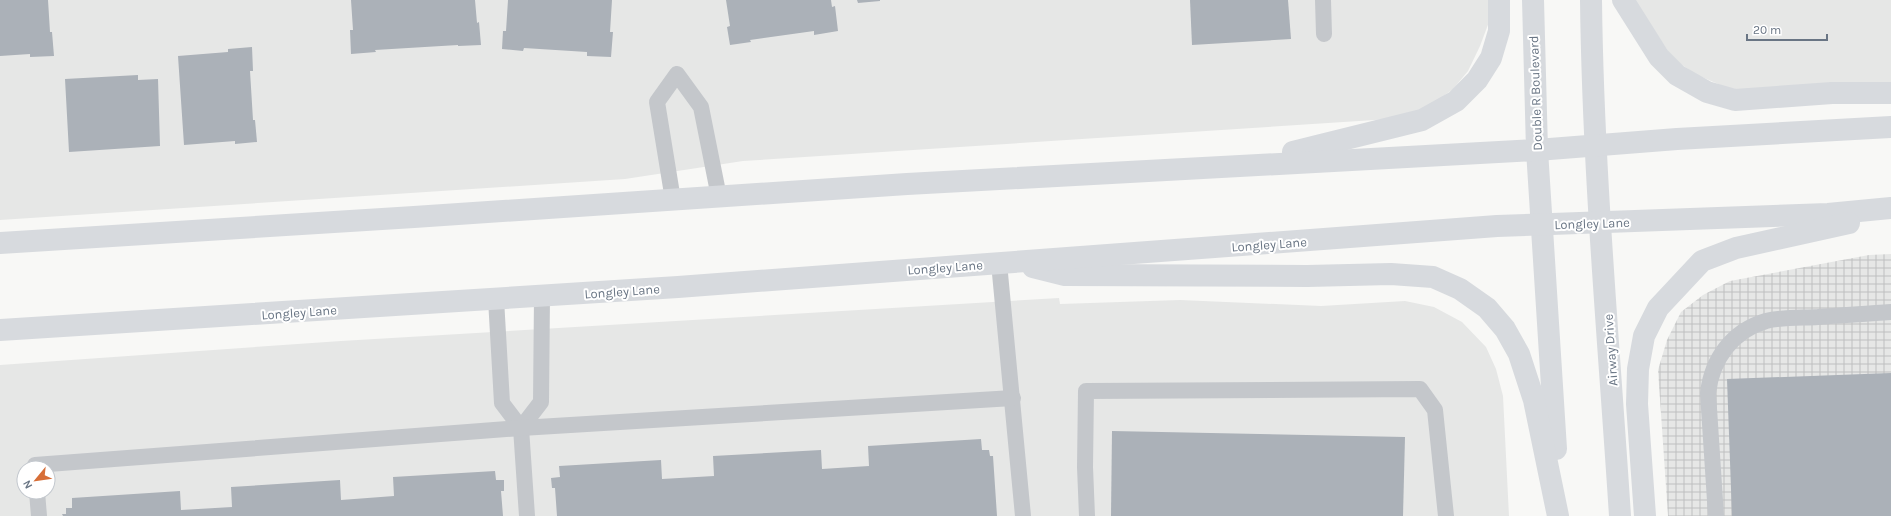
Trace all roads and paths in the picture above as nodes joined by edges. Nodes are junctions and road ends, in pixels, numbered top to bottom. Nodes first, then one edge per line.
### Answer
1 (1323, 0) edge
2 (1499, 0) edge
3 (1533, 0) edge
4 (1591, 0) edge
5 (1623, 0) edge
6 (1324, 34) dead end
7 (1891, 92) edge
8 (1891, 127) edge
9 (1595, 145) junction
10 (1537, 150) junction
11 (1239, 165) junction
12 (719, 197) junction
13 (673, 200) junction
14 (1891, 208) edge
15 (1891, 213) edge
16 (1599, 223) junction
17 (1541, 225) junction
18 (0, 243) edge
19 (1006, 263) junction
20 (542, 296) junction
21 (496, 299) junction
22 (1891, 312) edge
23 (0, 330) edge
24 (1013, 398) junction
25 (521, 428) junction
26 (56, 463) edge
27 (37, 500) edge
28 (38, 516) edge
29 (527, 516) edge
30 (1023, 516) edge
31 (1087, 516) edge
32 (1446, 516) edge
33 (1559, 516) edge
34 (1620, 516) edge
35 (1645, 516) edge
36 (1716, 516) edge

1 - 6 lane
2 - 11 main road
3 - 10 main road, Double R Boulevard
4 - 9 main road
5 - 7 main road
8 - 9 main road
9 - 10 main road
9 - 16 main road, Airway Drive
10 - 11 main road
10 - 17 main road, Double R Boulevard
11 - 12 main road
12 - 13 main road
12 - 13 lane
13 - 18 main road
14 - 16 main road, Longley Lane
15 - 35 main road
16 - 17 main road, Longley Lane
16 - 34 main road, Airway Drive
17 - 19 main road, Longley Lane
17 - 33 main road
19 - 20 main road, Longley Lane
19 - 24 lane
19 - 33 main road
20 - 21 main road, Longley Lane
20 - 25 lane
21 - 23 main road, Longley Lane
21 - 25 lane
22 - 36 lane
24 - 25 lane
24 - 30 lane
25 - 26 lane
25 - 29 lane
27 - 28 lane
31 - 32 lane

